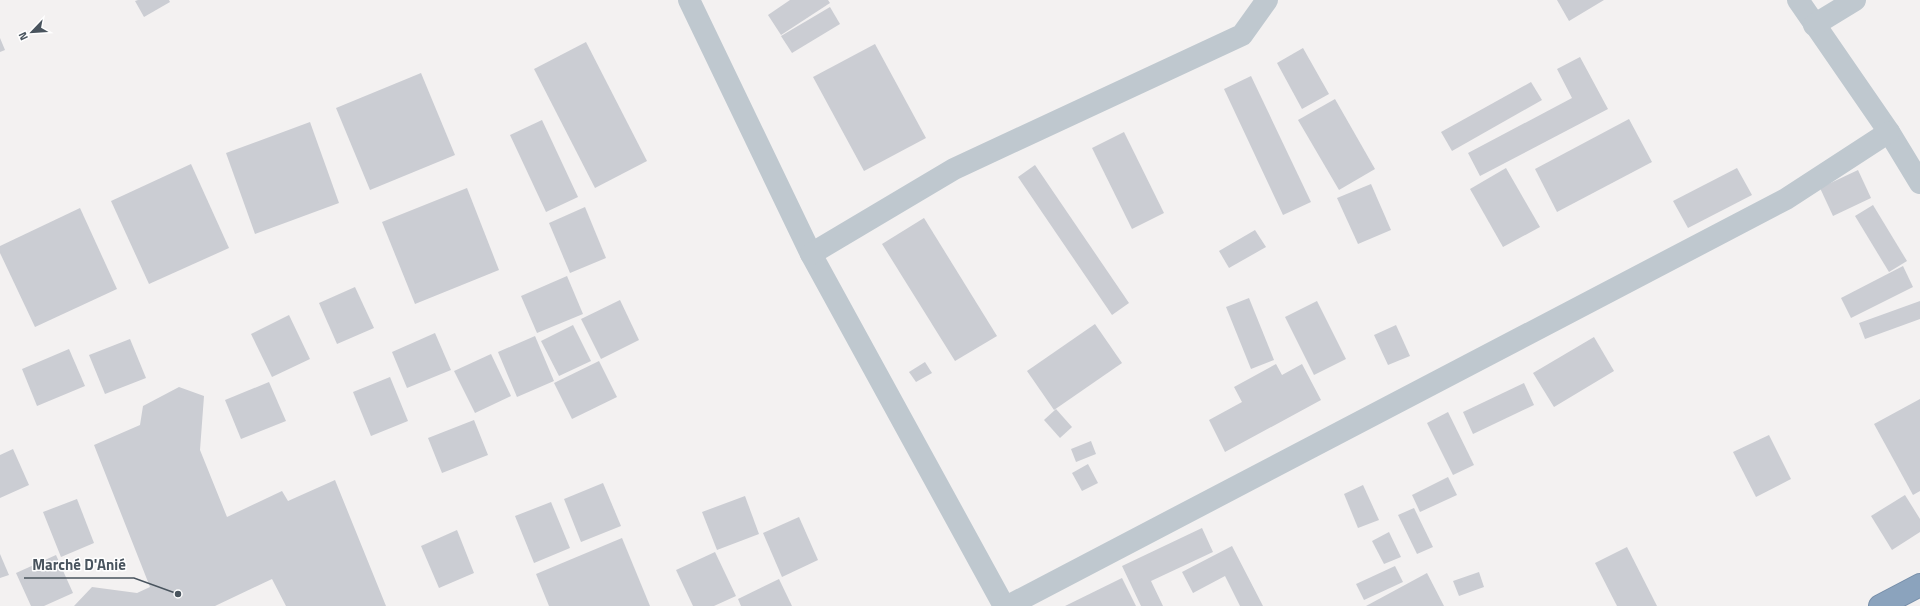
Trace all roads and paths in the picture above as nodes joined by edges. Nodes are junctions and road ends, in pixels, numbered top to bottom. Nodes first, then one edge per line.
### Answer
1 (689, 0) edge
2 (1267, 0) edge
3 (1798, 0) edge
4 (1855, 0) edge
5 (1814, 25) junction
6 (1889, 132) junction
7 (1920, 184) edge
8 (811, 254) junction
9 (1920, 586) edge
10 (1004, 606) edge
11 (1008, 606) edge
12 (1880, 606) edge

1 - 8 street
2 - 8 street
3 - 5 street
4 - 5 street
5 - 6 street
6 - 7 street
6 - 11 street
8 - 10 street
9 - 12 highway

